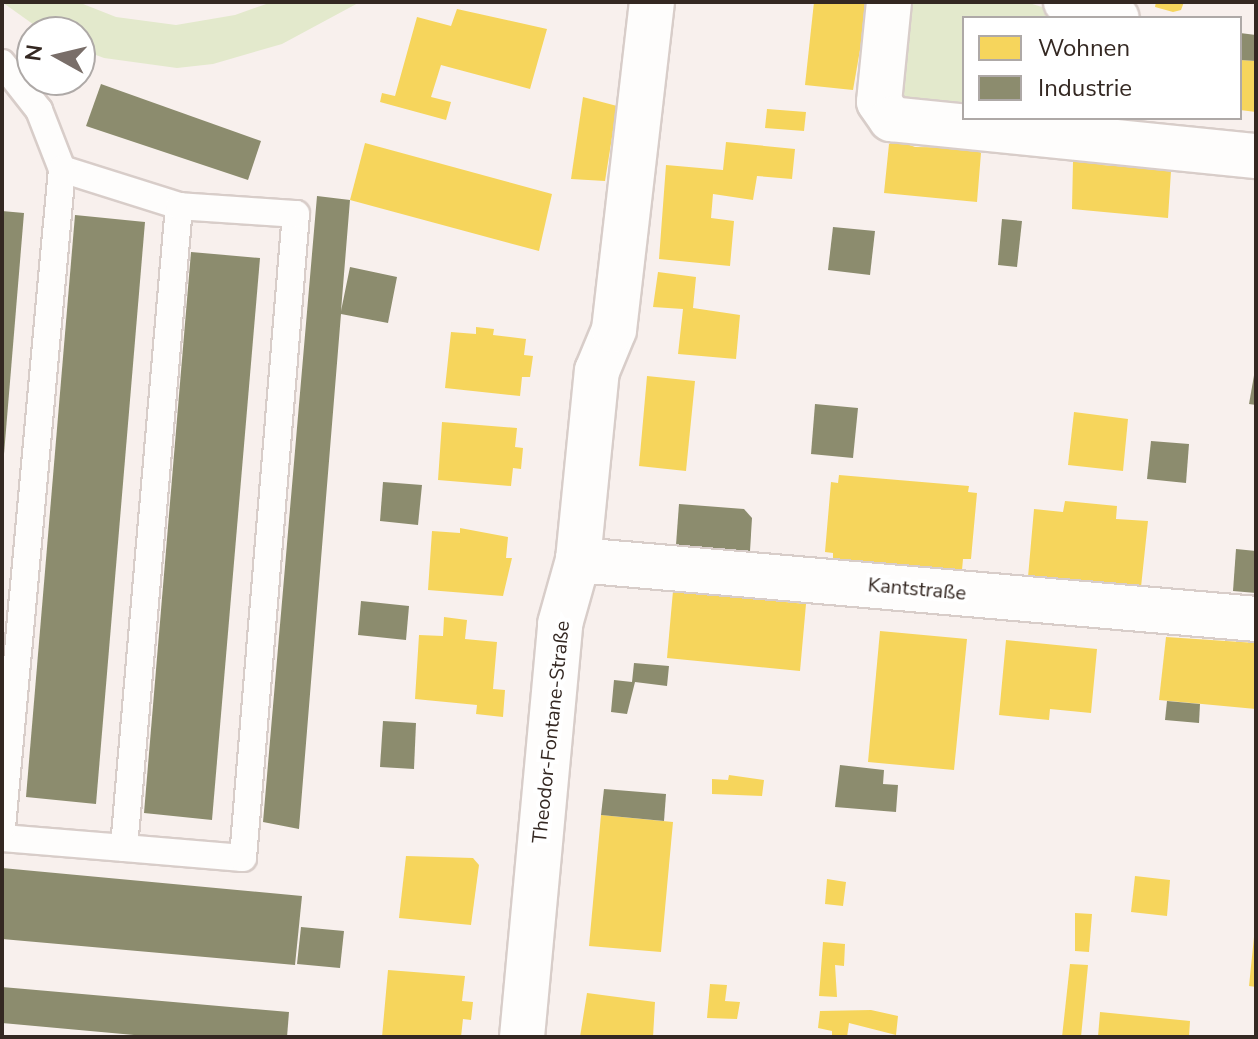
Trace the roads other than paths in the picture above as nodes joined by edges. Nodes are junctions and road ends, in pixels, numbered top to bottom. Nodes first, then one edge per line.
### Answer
1 (652, 2) edge
2 (889, 2) edge
3 (1066, 2) edge
4 (1111, 16) edge
5 (2, 63) edge
6 (1199, 134) edge
7 (1256, 156) edge
8 (62, 169) junction
9 (179, 206) junction
10 (578, 560) junction
11 (1256, 619) edge
12 (2, 827) edge
13 (2, 838) edge
14 (124, 848) junction
15 (522, 1037) edge

1 - 10 street, Theodor-Fontane-Straße
2 - 6 street
3 - 4 street
5 - 8 lane
6 - 7 street
8 - 9 lane
8 - 12 lane
9 - 14 lane
9 - 14 lane
10 - 11 street, Kantstraße
10 - 15 street, Theodor-Fontane-Straße
13 - 14 lane

